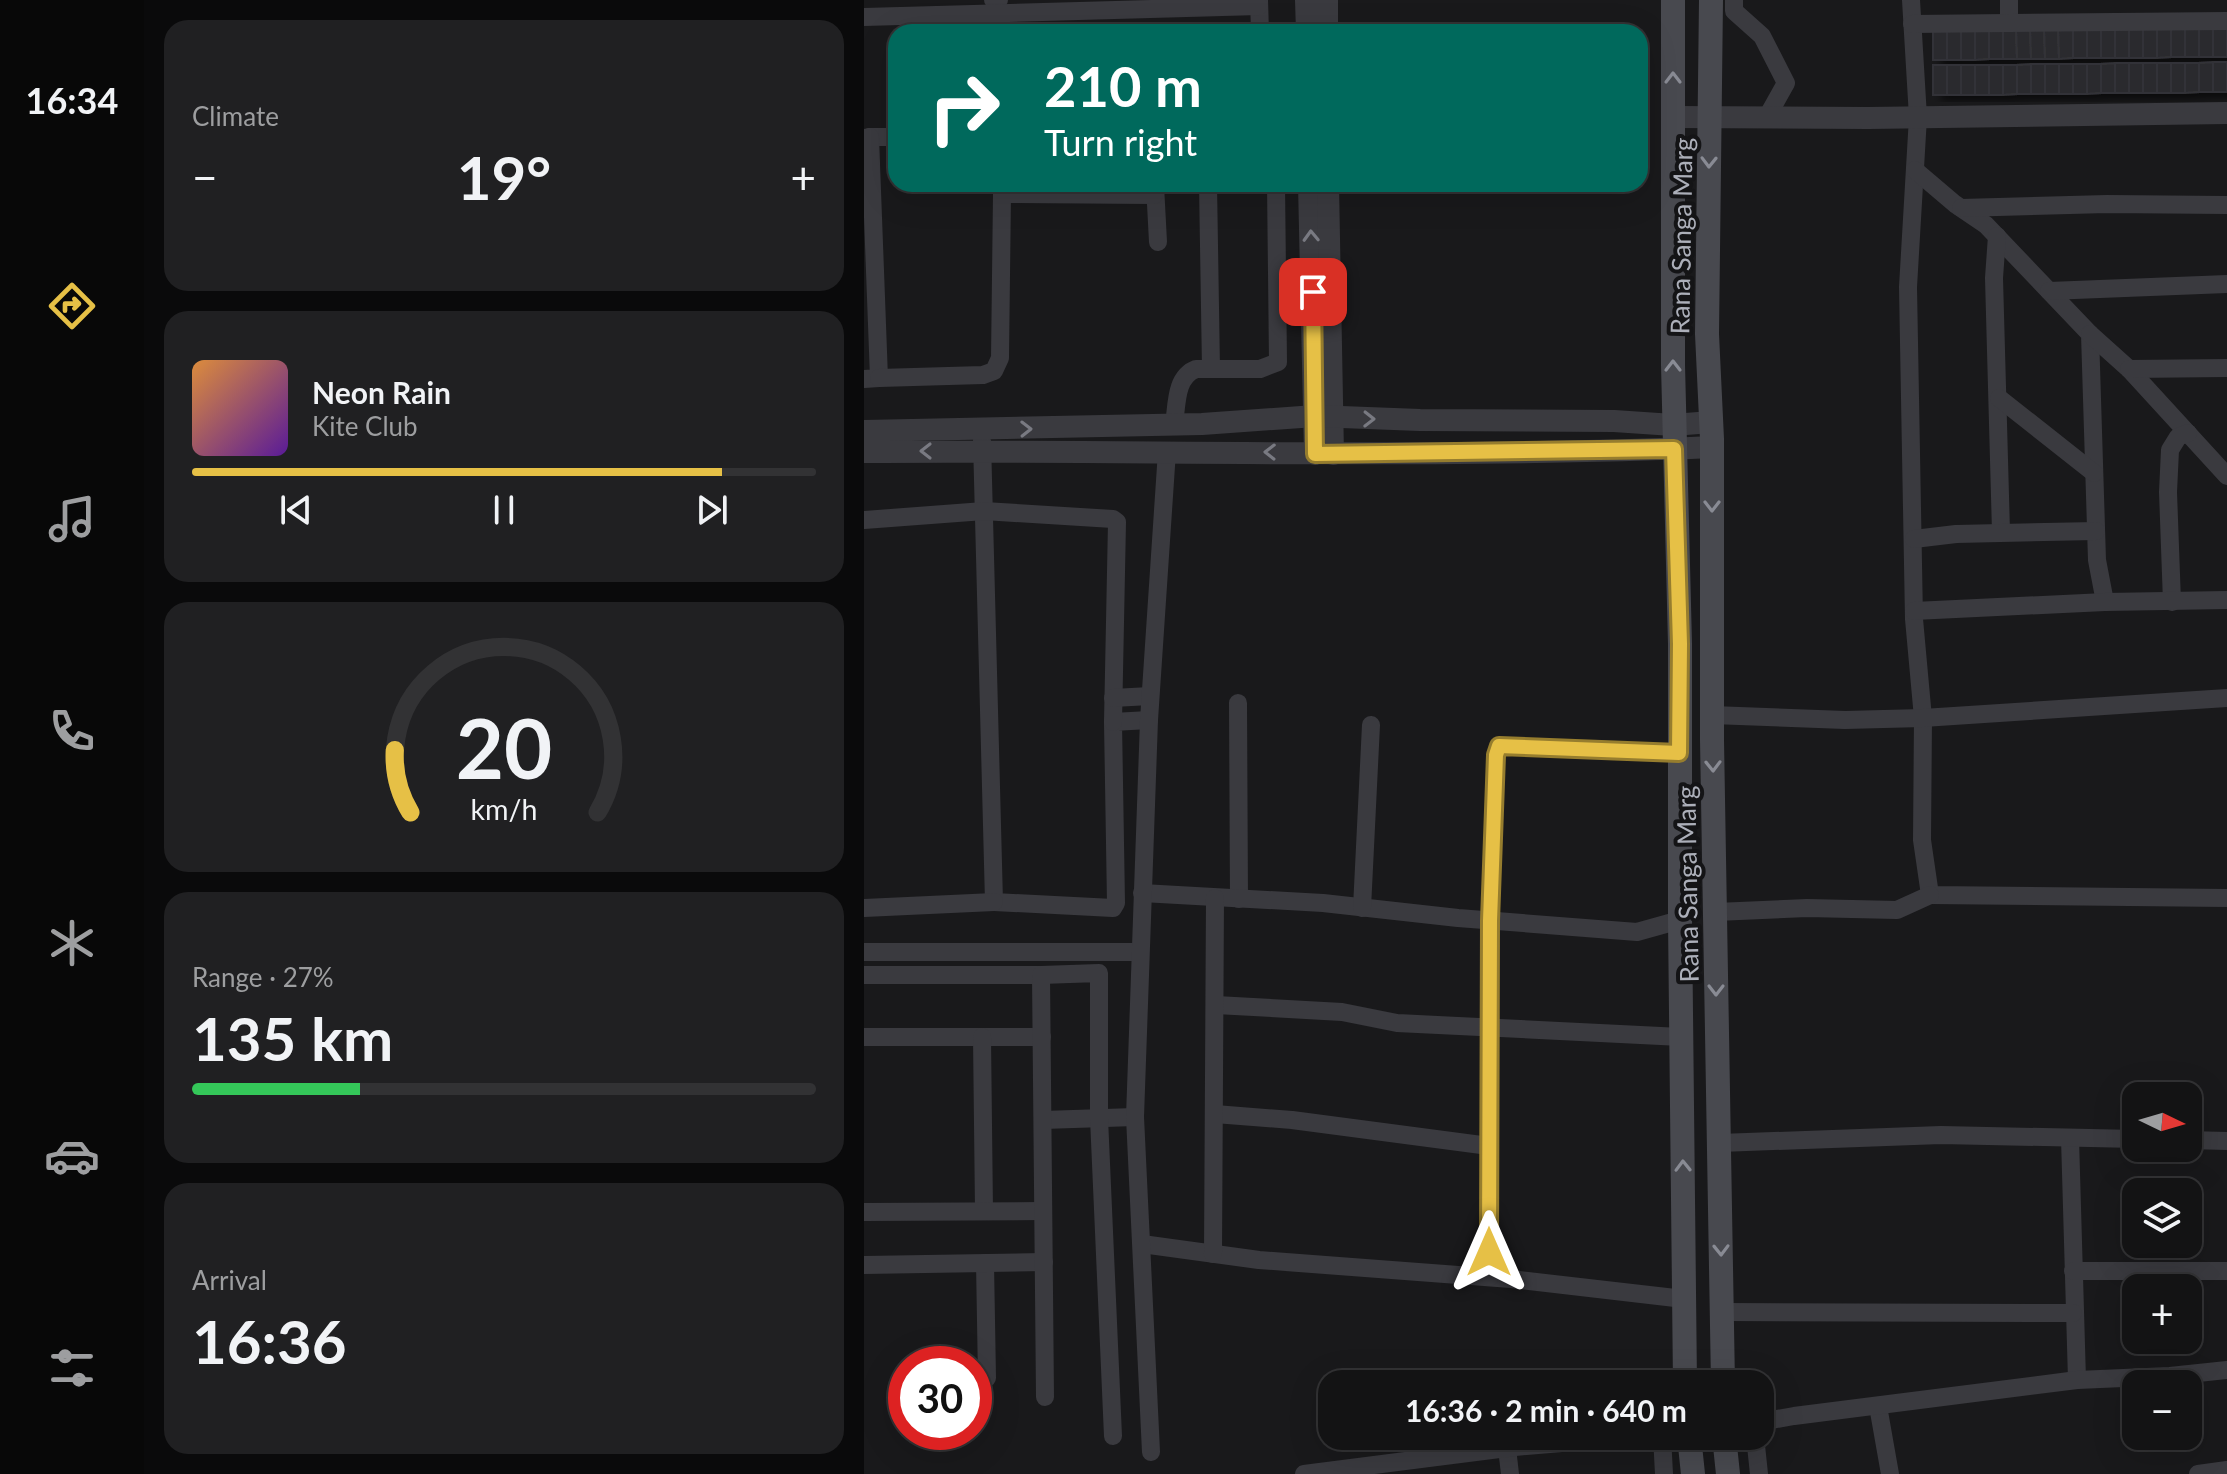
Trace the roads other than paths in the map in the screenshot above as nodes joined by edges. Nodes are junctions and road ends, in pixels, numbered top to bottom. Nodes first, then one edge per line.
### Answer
1 (1306, 0) edge
2 (1327, 0) edge
3 (1673, 0) edge
4 (1711, 0) edge
5 (1734, 0) edge
6 (1911, 0) edge
7 (2009, 0) edge
8 (1259, 3) edge
9 (887, 8) edge
10 (864, 17) edge
11 (2227, 21) edge
12 (2009, 23) junction
13 (929, 24) edge
14 (1260, 24) edge
15 (1307, 24) edge
16 (1327, 24) edge
17 (1912, 24) junction
18 (2227, 113) edge
19 (1710, 116) junction
20 (1673, 117) junction
21 (1767, 117) junction
22 (1918, 117) junction
23 (888, 137) edge
24 (867, 138) edge
25 (1915, 170) junction
26 (1002, 192) edge
27 (1154, 192) edge
28 (1208, 192) edge
29 (1276, 192) edge
30 (1310, 192) edge
31 (1328, 192) edge
32 (2227, 205) edge
33 (1961, 208) junction
34 (1997, 236) junction
35 (1158, 242) dead end
36 (2227, 284) edge
37 (2049, 291) junction
38 (2090, 334) junction
39 (2227, 368) edge
40 (1211, 369) junction
41 (2129, 369) junction
42 (871, 379) edge
43 (1999, 398) junction
44 (1324, 417) junction
45 (1711, 422) junction
46 (1174, 425) junction
47 (864, 431) edge
48 (2188, 433) junction
49 (1674, 437) junction
50 (982, 440) junction
51 (1712, 447) junction
52 (2227, 449) edge
53 (2203, 450) junction
54 (1167, 451) junction
55 (864, 452) edge
56 (1324, 454) junction
57 (2094, 473) junction
58 (2227, 476) edge
59 (984, 511) junction
60 (864, 520) edge
61 (2096, 531) junction
62 (2001, 532) junction
63 (1914, 539) junction
64 (2227, 600) edge
65 (2105, 602) junction
66 (2172, 602) junction
67 (1914, 611) junction
68 (1150, 696) junction
69 (1113, 698) junction
70 (2227, 698) edge
71 (1238, 703) dead end
72 (1712, 715) junction
73 (1923, 718) junction
74 (1149, 720) junction
75 (1113, 722) junction
76 (1371, 725) dead end
77 (1679, 753) junction
78 (1142, 893) junction
79 (1930, 895) junction
80 (1215, 898) junction
81 (2227, 898) edge
82 (1239, 899) junction
83 (994, 902) junction
84 (864, 908) edge
85 (1362, 908) junction
86 (1716, 912) junction
87 (1680, 920) junction
88 (1490, 921) junction
89 (864, 952) edge
90 (1140, 952) junction
91 (864, 975) edge
92 (1041, 975) junction
93 (1216, 1005) junction
94 (1490, 1027) junction
95 (864, 1037) edge
96 (982, 1037) junction
97 (1042, 1037) junction
98 (1681, 1037) junction
99 (1215, 1114) junction
100 (1135, 1117) junction
101 (1099, 1118) junction
102 (1043, 1120) junction
103 (2070, 1138) junction
104 (2122, 1139) edge
105 (2202, 1140) edge
106 (2227, 1141) edge
107 (1720, 1143) junction
108 (1489, 1146) junction
109 (984, 1211) junction
110 (1043, 1211) junction
111 (864, 1212) edge
112 (1142, 1244) junction
113 (1213, 1254) junction
114 (1044, 1262) junction
115 (985, 1263) junction
116 (864, 1265) edge
117 (2073, 1271) junction
118 (2227, 1271) edge
119 (1490, 1277) junction
120 (1684, 1299) junction
121 (1722, 1312) junction
122 (2073, 1313) junction
123 (986, 1346) edge
124 (1685, 1370) edge
125 (1723, 1370) edge
126 (2227, 1370) edge
127 (2077, 1380) junction
128 (1045, 1397) dead end
129 (1878, 1406) junction
130 (1774, 1420) edge
131 (1113, 1436) dead end
132 (1491, 1450) edge
133 (1507, 1450) edge
134 (1663, 1450) edge
135 (1690, 1450) edge
136 (1725, 1450) edge
137 (1756, 1450) edge
138 (1151, 1452) dead end
139 (2227, 1470) edge
140 (1304, 1474) edge
141 (1510, 1474) edge
142 (1664, 1474) edge
143 (1693, 1474) edge
144 (1728, 1474) edge
145 (1759, 1474) edge
146 (1890, 1474) edge
147 (2198, 1474) edge

1 - 15 street
2 - 16 street
20 -> 3 main road, Rana Sanga Marg
4 - 19 main road, Rana Sanga Marg
5 - 21 street
6 - 17 street
7 - 12 street
8 - 13 street
8 - 14 street
9 - 10 street
9 - 13 street
11 - 12 street
12 - 17 street
17 - 22 street
18 - 22 street
19 - 20 street
19 - 21 street
19 -> 45 main road, Rana Sanga Marg
49 -> 20 main road, Rana Sanga Marg
21 - 22 street
22 - 25 street
23 - 24 street
24 - 42 street
25 - 33 street
25 - 63 street
26 - 42 street
27 - 35 street
28 - 40 street
29 - 40 street
44 -> 30 street
31 - 44 street
32 - 33 street
33 - 34 street
34 - 37 street
34 - 43 street
36 - 37 street
37 - 38 street
38 - 41 street
38 - 57 street
39 - 41 street
40 - 46 street
41 - 48 street
43 - 57 street
43 - 62 street
44 - 46 street
44 -> 49 street
44 - 56 street
45 - 49 street
45 - 51 main road, Rana Sanga Marg
50 -> 46 street
47 - 50 street
48 - 53 street
48 - 66 street
49 - 51 street
49 - 56 street
49 - 77 main road, Rana Sanga Marg
50 - 54 street
50 -> 55 street
50 - 59 street
51 -> 72 main road, Rana Sanga Marg
52 - 53 street
53 - 58 street
56 -> 54 street
54 - 68 street
57 - 61 street
59 - 60 street
59 - 69 street
59 - 83 street
61 - 62 street
61 - 65 street
62 - 63 street
63 - 67 street
64 - 66 street
65 - 66 street
65 - 67 street
67 - 73 street
68 - 69 street
68 - 74 street
69 - 75 street
70 - 73 street
71 - 82 street
72 - 73 street
72 -> 86 main road, Rana Sanga Marg
73 - 79 street
74 - 75 street
74 - 78 street
75 - 83 street
76 - 85 street
77 - 87 main road, Rana Sanga Marg
77 - 88 street
78 - 80 street
78 - 90 street
79 - 81 street
79 - 86 street
80 - 82 street
80 - 93 street
82 - 85 street
83 - 84 street
85 - 88 street
86 -> 107 main road, Rana Sanga Marg
87 - 88 street
87 - 98 main road, Rana Sanga Marg
88 - 94 street
89 - 90 street
90 - 100 street
91 - 92 street
92 - 97 street
92 - 101 street
93 - 94 street
93 - 99 street
94 - 98 street
94 - 108 street
95 - 96 street
96 - 97 street
96 - 109 street
97 - 102 street
120 -> 98 main road, Rana Sanga Marg
99 - 108 street
99 - 113 street
100 - 101 street
100 - 112 street
101 - 102 street
101 - 131 street
102 - 110 street
103 - 104 street
103 - 107 street
103 - 117 street
105 - 106 street
107 -> 121 main road, Rana Sanga Marg
108 - 119 street
109 - 110 street
109 - 111 street
110 - 114 street
112 - 113 street
112 - 138 street
113 - 119 street
114 - 115 street
114 - 128 street
115 - 116 street
115 - 123 street
117 - 118 street
117 - 122 street
119 - 120 street
120 - 124 main road, Rana Sanga Marg
121 - 122 street
121 - 125 main road, Rana Sanga Marg
122 - 127 street
126 - 127 street
127 - 129 street
129 - 130 street
129 - 146 street
132 - 140 street
133 - 141 street
134 - 142 street
135 - 143 main road
136 - 144 main road
137 - 145 street
139 - 147 street

